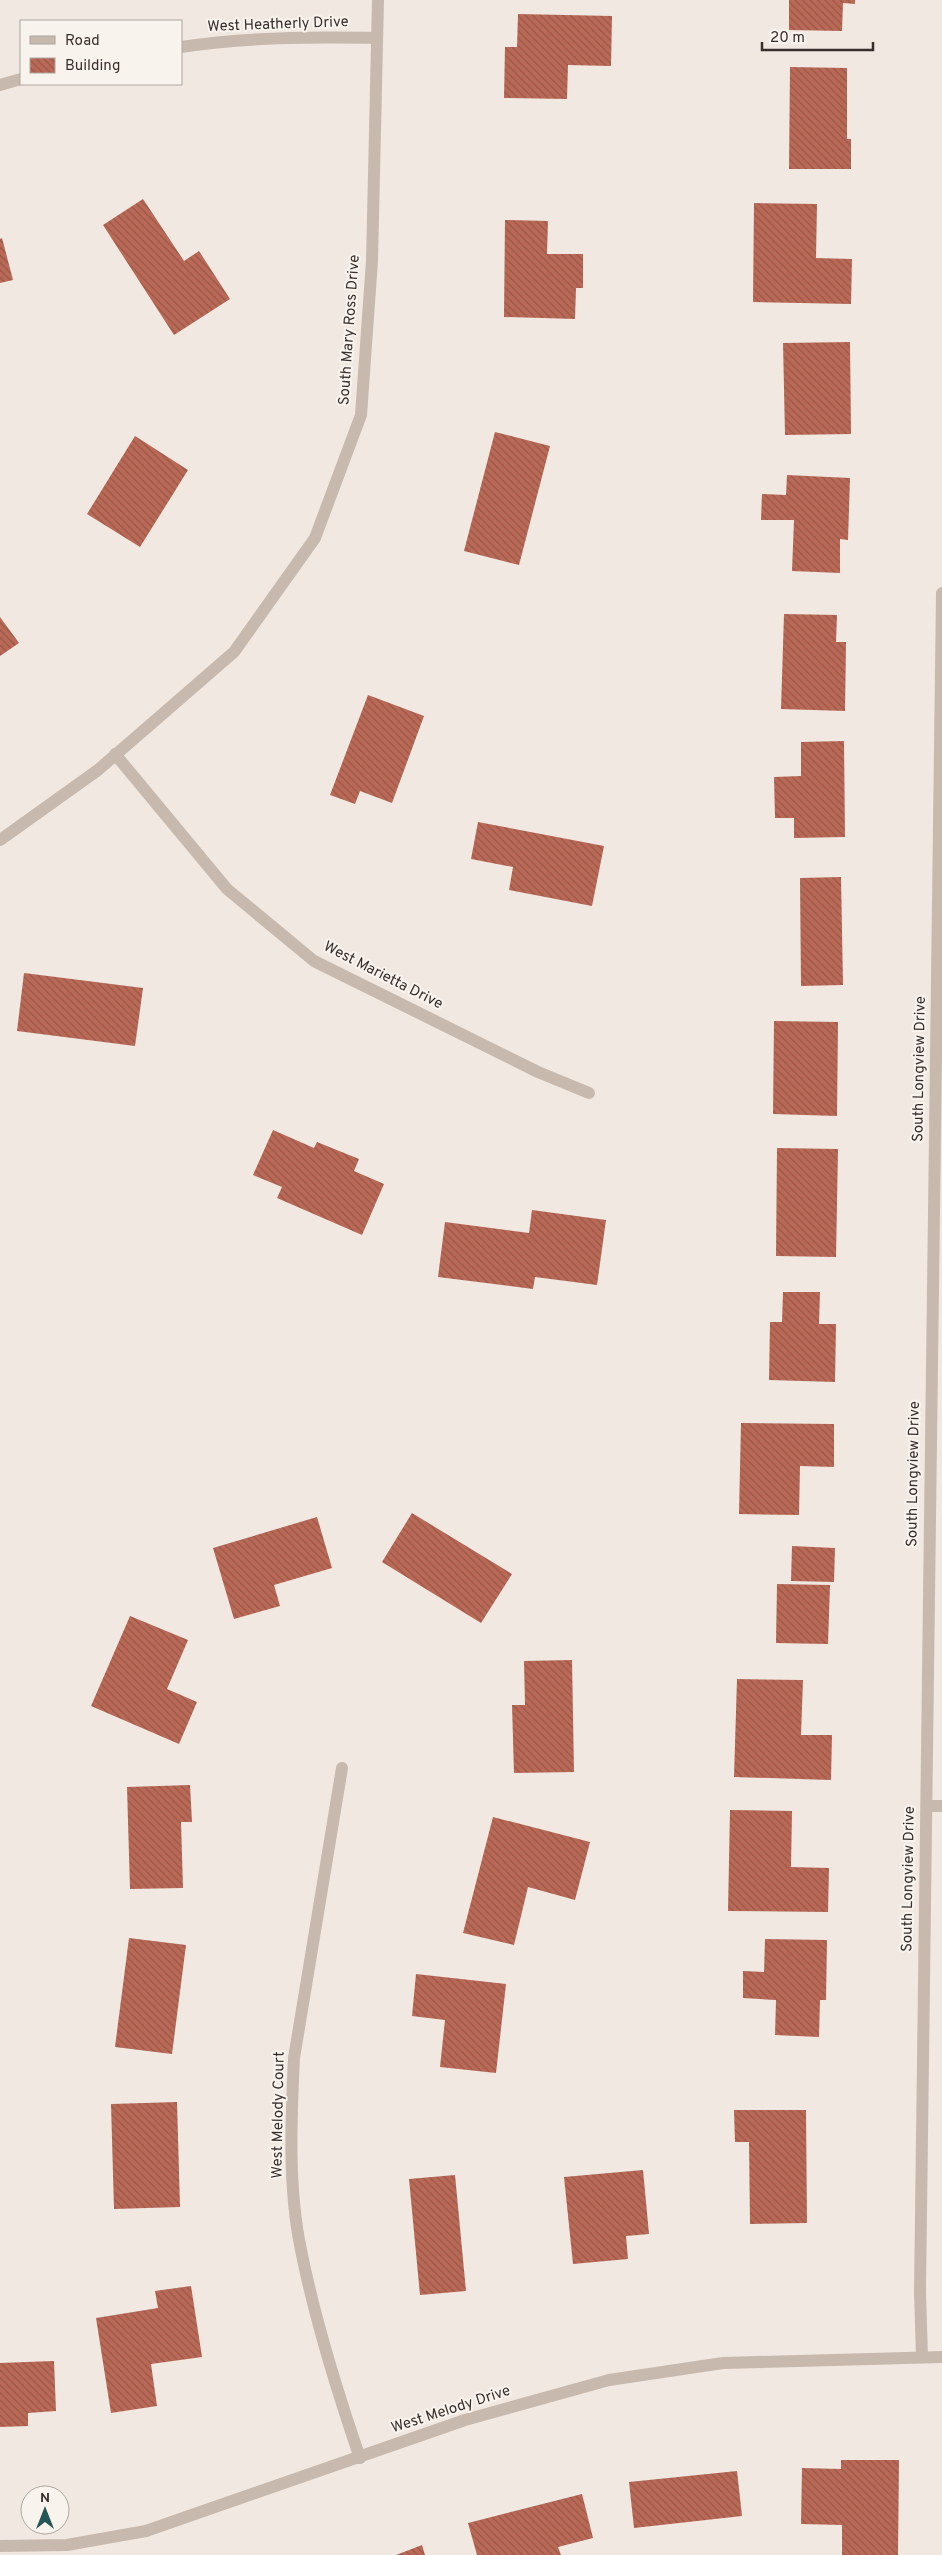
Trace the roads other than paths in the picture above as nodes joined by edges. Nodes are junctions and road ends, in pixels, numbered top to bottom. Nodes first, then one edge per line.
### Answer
1 (378, 0) edge
2 (377, 38) junction
3 (182, 47) edge
4 (20, 79) edge
5 (0, 85) edge
6 (942, 593) edge
7 (115, 754) junction
8 (0, 840) edge
9 (589, 1093) dead end
10 (938, 1282) edge
11 (342, 1768) dead end
12 (927, 1806) junction
13 (942, 1806) edge
14 (922, 2356) junction
15 (942, 2358) edge
16 (360, 2458) junction
17 (0, 2546) edge

1 - 2 street, South Mary Ross Drive
2 - 3 street, West Heatherly Drive
2 - 7 street, South Mary Ross Drive
4 - 5 street
6 - 10 street, South Longview Drive
7 - 8 street, South Mary Ross Drive
7 - 9 street, West Marietta Drive
10 - 12 street, South Longview Drive
11 - 16 street, West Melody Court
12 - 13 street
12 - 14 street, South Longview Drive
14 - 15 street, West Melody Drive
14 - 16 street, West Melody Drive
16 - 17 street, West Melody Drive

